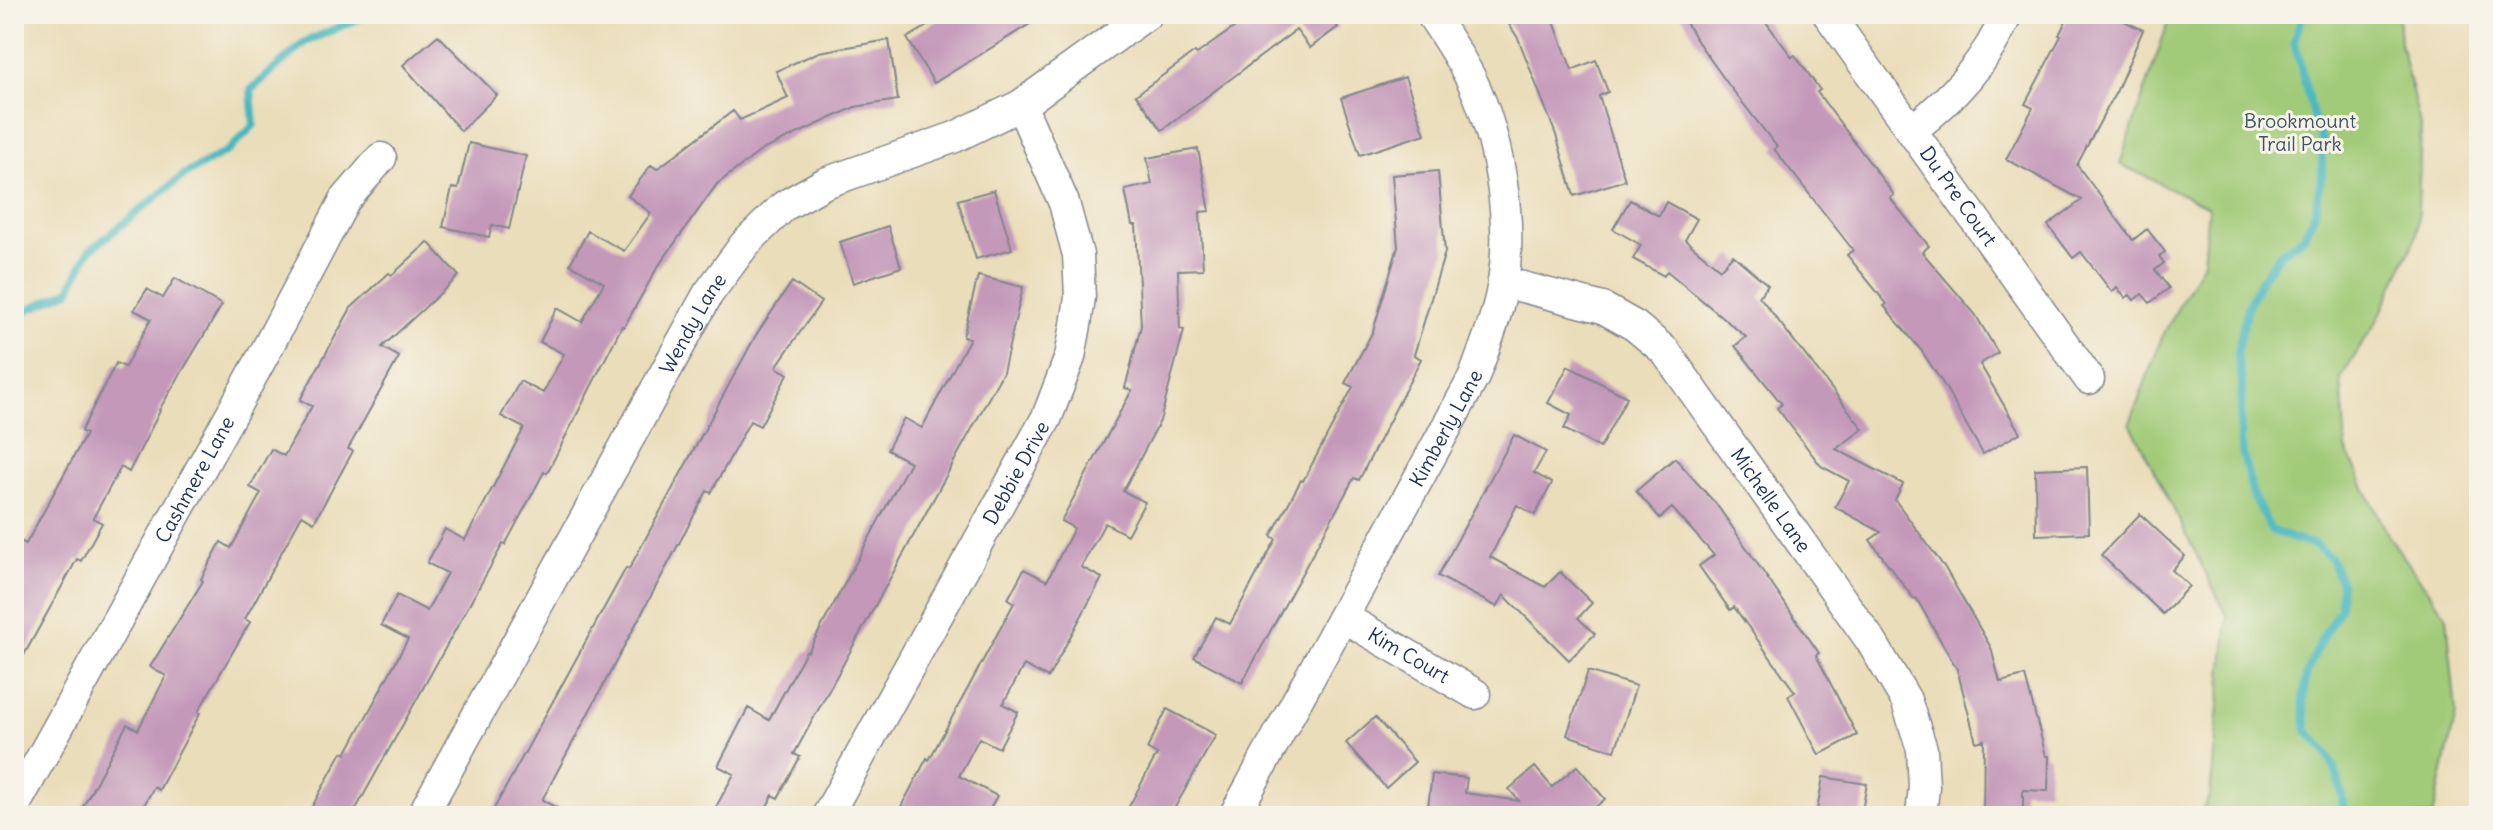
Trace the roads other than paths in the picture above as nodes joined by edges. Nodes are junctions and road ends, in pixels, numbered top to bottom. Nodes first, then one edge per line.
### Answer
1 (1147, 14) edge
2 (1431, 14) edge
3 (1828, 14) edge
4 (2007, 14) edge
5 (1021, 105) junction
6 (1912, 130) junction
7 (381, 158) dead end
8 (1503, 282) junction
9 (2089, 379) dead end
10 (1343, 617) junction
11 (1475, 694) dead end
12 (14, 807) edge
13 (422, 816) edge
14 (827, 816) edge
15 (1234, 816) edge
16 (1921, 816) edge

1 - 5 street, Wendy Lane
2 - 8 street, Kimberly Lane
3 - 6 street, Du Pre Court
4 - 6 street
5 - 13 street, Wendy Lane
5 - 14 street, Debbie Drive
6 - 9 street, Du Pre Court
7 - 12 street, Cashmere Lane
8 - 10 street, Kimberly Lane
8 - 16 street, Michelle Lane
10 - 11 street, Kim Court
10 - 15 street, Kimberly Lane

